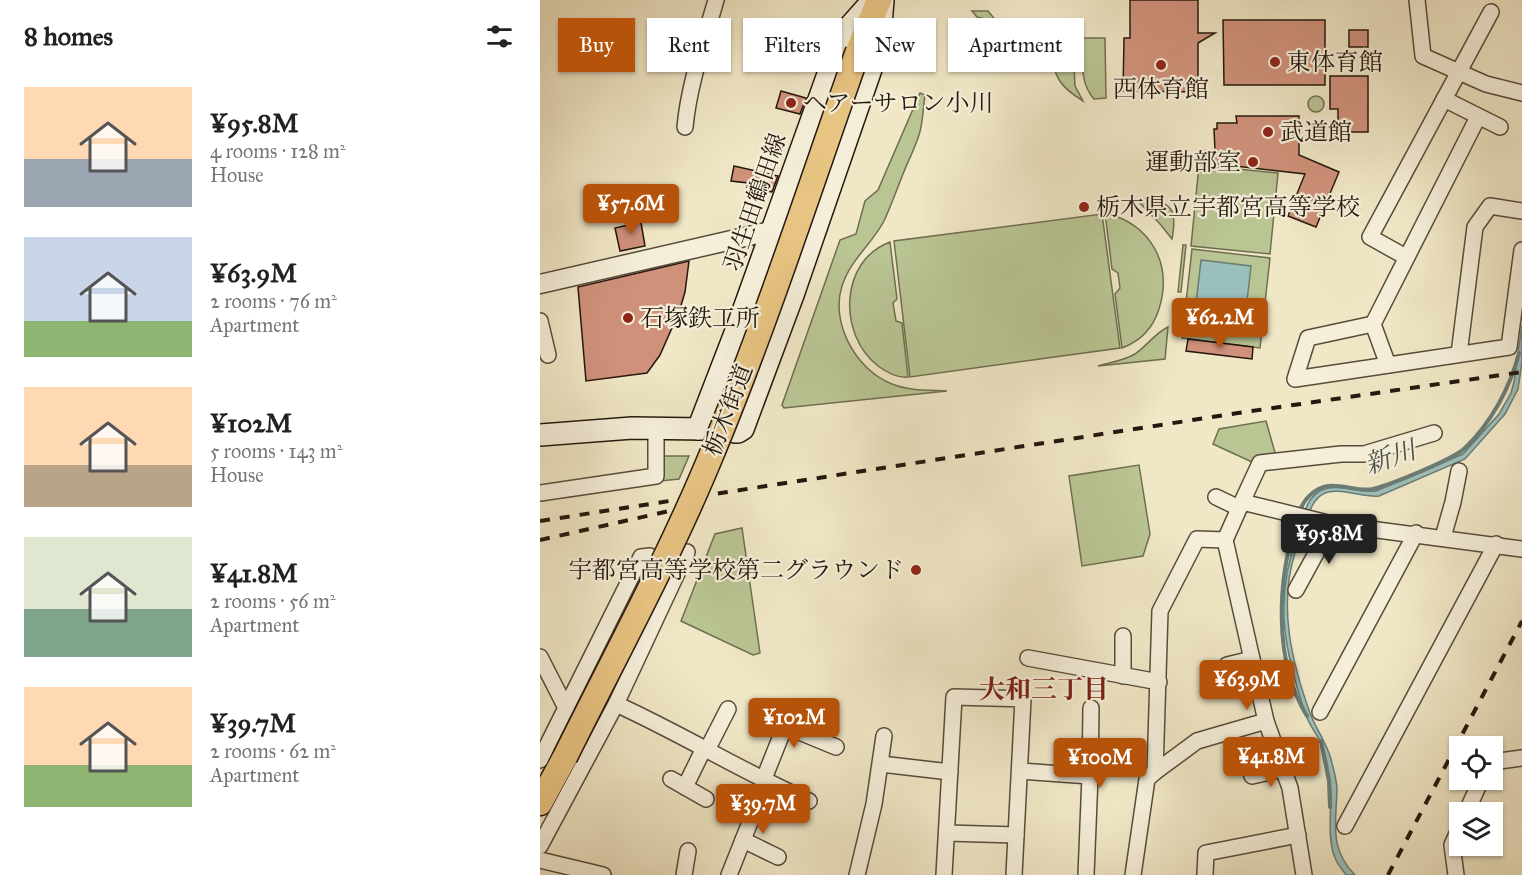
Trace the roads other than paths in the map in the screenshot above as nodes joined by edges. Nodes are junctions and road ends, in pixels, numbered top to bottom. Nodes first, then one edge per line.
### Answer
1 (716, 0) edge
2 (873, 0) edge
3 (881, 0) edge
4 (1417, 0) edge
5 (1491, 12) dead end
6 (1458, 72) junction
7 (1522, 93) edge
8 (1444, 99) junction
9 (1479, 117) junction
10 (685, 127) dead end
11 (1500, 127) dead end
12 (1522, 211) edge
13 (771, 231) junction
14 (1522, 250) edge
15 (1406, 257) junction
16 (540, 284) edge
17 (540, 321) edge
18 (1373, 324) junction
19 (1460, 354) junction
20 (548, 356) dead end
21 (1388, 365) junction
22 (656, 428) junction
23 (735, 432) dead end
24 (1434, 433) dead end
25 (540, 435) edge
26 (1459, 471) dead end
27 (540, 493) edge
28 (1216, 497) dead end
29 (1240, 505) junction
30 (1332, 524) junction
31 (1416, 533) junction
32 (1443, 537) junction
33 (1225, 540) junction
34 (1496, 544) junction
35 (1522, 549) edge
36 (681, 553) dead end
37 (650, 556) dead end
38 (1296, 590) dead end
39 (1123, 636) dead end
40 (540, 657) edge
41 (1028, 658) dead end
42 (1252, 659) junction
43 (1227, 665) dead end
44 (1123, 676) junction
45 (1158, 682) junction
46 (616, 704) junction
47 (566, 708) junction
48 (1091, 708) dead end
49 (728, 709) dead end
50 (1320, 712) dead end
51 (1266, 721) junction
52 (884, 736) dead end
53 (836, 747) dead end
54 (706, 749) junction
55 (1522, 758) edge
56 (540, 760) edge
57 (1503, 761) edge
58 (880, 764) junction
59 (1283, 769) junction
60 (1020, 771) junction
61 (950, 772) junction
62 (1155, 772) junction
63 (1090, 776) junction
64 (1252, 776) dead end
65 (671, 779) dead end
66 (765, 781) junction
67 (685, 787) junction
68 (706, 799) dead end
69 (809, 801) dead end
70 (540, 803) edge
71 (1345, 826) dead end
72 (946, 833) junction
73 (1016, 835) junction
74 (1298, 835) junction
75 (743, 840) junction
76 (540, 846) edge
77 (688, 852) dead end
78 (1453, 856) edge
79 (778, 857) dead end
80 (540, 860) edge
81 (603, 875) edge
82 (684, 875) edge
83 (729, 875) edge
84 (859, 875) edge
85 (944, 875) edge
86 (1014, 875) edge
87 (1086, 875) edge
88 (1133, 875) edge
89 (1205, 875) edge
90 (1304, 875) edge
91 (1456, 875) edge

1 - 10 street
2 - 13 main road, 羽生田鶴田線
3 - 23 main road
3 - 70 main road, 栃木街道, bridge
4 - 6 street
5 - 6 street
6 - 7 street
6 - 8 street
8 - 9 street
8 - 15 street
9 - 11 street
9 - 15 street
12 - 19 street
13 - 16 street
13 - 22 main road, 羽生田鶴田線
14 - 19 street
15 - 18 street
17 - 20 street
18 - 21 street
18 - 21 street
19 - 21 street
22 - 25 main road, 羽生田鶴田線
22 - 27 street
24 - 29 street
26 - 32 street
28 - 29 street
29 - 30 street
29 - 33 street
30 - 31 street
30 - 38 street
31 - 32 street
31 - 50 street
32 - 34 street
33 - 42 street
33 - 45 street
34 - 35 street
34 - 71 street
36 - 46 street
37 - 47 street
39 - 44 street
40 - 47 street
41 - 44 street
42 - 43 street
42 - 51 street
44 - 45 street
45 - 62 street
46 - 54 street
46 - 76 street
47 - 56 street
48 - 63 street
49 - 54 street
51 - 59 street
51 - 62 street
52 - 58 street
53 - 66 street
54 - 66 street
54 - 67 street
55 - 57 street
58 - 61 street
58 - 84 street
59 - 64 street
59 - 74 street
60 - 61 street
60 - 63 street
60 - 73 street
61 - 72 street
62 - 88 street
63 - 87 street
65 - 67 street
66 - 69 street
66 - 75 street
67 - 68 street
72 - 73 street
72 - 85 street
73 - 86 street
74 - 89 street
74 - 90 street
75 - 79 street
75 - 83 street
77 - 82 street
78 - 91 street
80 - 81 street

